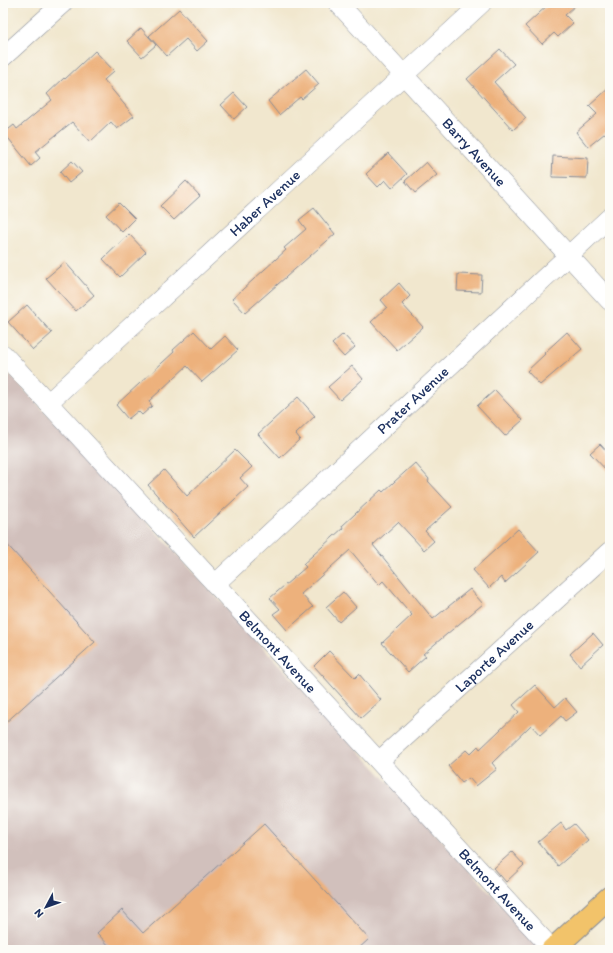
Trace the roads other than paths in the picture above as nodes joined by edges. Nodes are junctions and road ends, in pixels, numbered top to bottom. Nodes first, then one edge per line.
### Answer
1 (63, 3) edge
2 (338, 3) edge
3 (482, 3) edge
4 (3, 57) edge
5 (404, 75) junction
6 (610, 217) edge
7 (569, 256) junction
8 (610, 301) edge
9 (3, 354) edge
10 (48, 402) junction
11 (610, 551) edge
12 (215, 584) junction
13 (379, 761) junction
14 (610, 897) edge
15 (553, 950) edge

1 - 4 street
2 - 5 street, Barry Avenue
3 - 5 street, Haber Avenue
5 - 7 street, Barry Avenue
5 - 10 street, Haber Avenue
6 - 7 street, Prater Avenue
7 - 8 street, Barry Avenue
7 - 12 street, Prater Avenue
9 - 10 street, Belmont Avenue
10 - 12 street, Belmont Avenue
11 - 13 street, Laporte Avenue
12 - 13 street, Belmont Avenue
13 - 15 street, Belmont Avenue
14 - 15 main road

